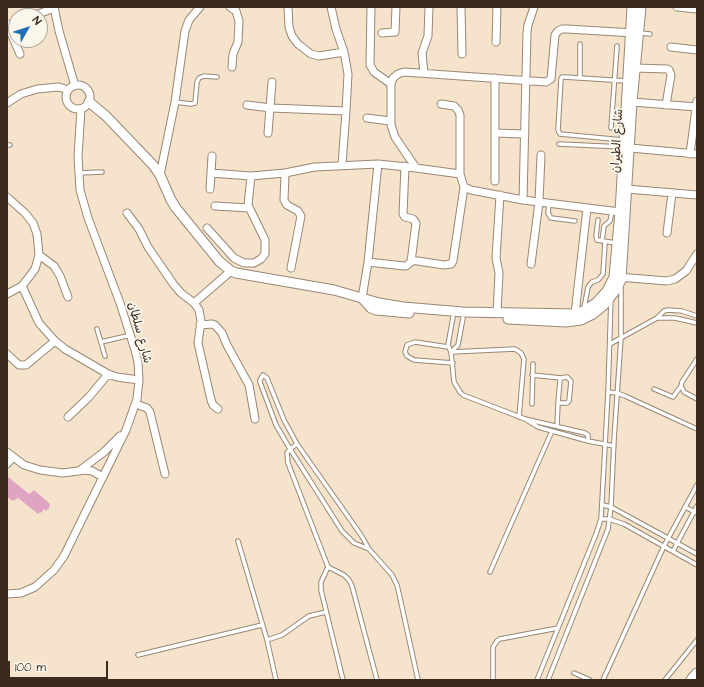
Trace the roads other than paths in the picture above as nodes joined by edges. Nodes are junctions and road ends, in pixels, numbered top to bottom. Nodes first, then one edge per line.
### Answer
1 (200, 7) edge
2 (230, 7) edge
3 (288, 7) edge
4 (332, 7) edge
5 (371, 7) edge
6 (396, 7) edge
7 (429, 7) edge
8 (461, 7) edge
9 (497, 7) edge
10 (534, 7) edge
11 (632, 7) edge
12 (641, 7) edge
13 (677, 7) edge
14 (54, 8) edge
15 (697, 9) edge
16 (7, 25) edge
17 (382, 33) dead end
18 (634, 33) junction
19 (650, 34) dead end
20 (496, 42) dead end
21 (580, 44) dead end
22 (617, 46) dead end
23 (671, 47) dead end
24 (697, 50) edge
25 (344, 52) junction
26 (20, 54) dead end
27 (462, 54) dead end
28 (232, 67) dead end
29 (635, 68) junction
30 (424, 74) junction
31 (217, 77) dead end
32 (495, 78) junction
33 (580, 78) junction
34 (526, 80) junction
35 (614, 80) junction
36 (627, 81) junction
37 (272, 82) dead end
38 (391, 84) junction
39 (75, 86) junction
40 (68, 90) junction
41 (7, 102) edge
42 (89, 102) junction
43 (175, 102) junction
44 (632, 102) junction
45 (441, 104) dead end
46 (666, 105) junction
47 (697, 105) edge
48 (247, 106) dead end
49 (271, 108) junction
50 (81, 109) junction
51 (346, 111) junction
52 (367, 118) dead end
53 (390, 121) junction
54 (612, 128) dead end
55 (268, 133) dead end
56 (495, 133) junction
57 (525, 134) junction
58 (559, 144) dead end
59 (625, 145) junction
60 (694, 154) edge
61 (541, 155) dead end
62 (212, 156) dead end
63 (378, 164) junction
64 (342, 165) junction
65 (405, 166) junction
66 (416, 168) junction
67 (102, 172) dead end
68 (79, 173) junction
69 (211, 173) junction
70 (285, 173) junction
71 (460, 174) junction
72 (160, 175) junction
73 (251, 176) junction
74 (495, 181) dead end
75 (464, 187) junction
76 (210, 189) dead end
77 (627, 189) junction
78 (672, 193) junction
79 (500, 195) junction
80 (697, 195) edge
81 (7, 197) edge
82 (522, 200) junction
83 (539, 202) junction
84 (549, 204) junction
85 (215, 206) dead end
86 (249, 208) junction
87 (587, 208) junction
88 (616, 212) junction
89 (127, 213) dead end
90 (598, 220) dead end
91 (575, 222) dead end
92 (207, 228) dead end
93 (666, 233) dead end
94 (604, 241) junction
95 (617, 243) junction
96 (697, 254) edge
97 (39, 255) junction
98 (411, 260) junction
99 (368, 262) junction
100 (531, 264) dead end
101 (291, 268) dead end
102 (231, 271) junction
103 (619, 278) junction
104 (22, 286) junction
105 (7, 294) edge
106 (611, 296) junction
107 (68, 297) dead end
108 (362, 298) junction
109 (194, 303) junction
110 (497, 313) junction
111 (579, 313) junction
112 (460, 315) junction
113 (697, 316) edge
114 (657, 318) junction
115 (697, 323) edge
116 (200, 325) junction
117 (97, 329) dead end
118 (131, 335) junction
119 (621, 338) junction
120 (55, 341) junction
121 (101, 342) junction
122 (610, 344) junction
123 (448, 346) junction
124 (451, 352) junction
125 (7, 354) edge
126 (105, 356) dead end
127 (697, 359) edge
128 (453, 363) junction
129 (533, 364) dead end
130 (692, 366) junction
131 (697, 369) edge
132 (108, 374) junction
133 (532, 375) junction
134 (561, 378) junction
135 (138, 380) junction
136 (681, 386) junction
137 (654, 389) dead end
138 (608, 392) junction
139 (617, 393) junction
140 (608, 399) junction
141 (697, 399) edge
142 (616, 400) junction
143 (558, 403) junction
144 (136, 404) junction
145 (532, 404) dead end
146 (218, 409) dead end
147 (68, 417) dead end
148 (519, 417) junction
149 (255, 418) dead end
150 (525, 419) junction
151 (557, 426) junction
152 (697, 429) edge
153 (126, 430) junction
154 (552, 431) junction
155 (605, 438) junction
156 (614, 440) junction
157 (588, 441) junction
158 (297, 444) junction
159 (605, 444) junction
160 (614, 446) junction
161 (290, 449) junction
162 (7, 452) edge
163 (13, 457) junction
164 (7, 464) edge
165 (79, 471) junction
166 (165, 474) dead end
167 (103, 476) junction
168 (697, 485) edge
169 (695, 492) edge
170 (603, 505) junction
171 (697, 506) edge
172 (611, 507) junction
173 (686, 507) junction
174 (696, 512) edge
175 (601, 519) junction
176 (610, 519) junction
177 (640, 523) junction
178 (636, 531) junction
179 (669, 538) junction
180 (238, 541) dead end
181 (678, 543) junction
182 (664, 546) junction
183 (369, 549) junction
184 (673, 551) junction
185 (697, 554) edge
186 (697, 565) edge
187 (328, 568) junction
188 (490, 572) dead end
189 (9, 595) edge
190 (565, 610) junction
191 (326, 612) junction
192 (574, 614) junction
193 (262, 625) junction
194 (558, 628) junction
195 (267, 640) junction
196 (697, 640) edge
197 (138, 656) dead end
198 (574, 673) dead end
199 (697, 674) edge
200 (276, 680) edge
201 (343, 680) edge
202 (377, 680) edge
203 (418, 680) edge
204 (493, 680) edge
205 (537, 680) edge
206 (548, 680) edge
207 (590, 680) edge
208 (603, 680) edge
209 (665, 680) edge
210 (692, 680) edge

1 - 43 street
2 - 28 street
3 - 25 street
4 - 25 street
5 - 38 street
6 - 17 street
7 - 30 street
8 - 27 street
9 - 20 street
10 - 34 street
11 - 18 street, شارع الطيران
12 - 18 street, شارع الطيران
13 - 15 street
14 - 39 street
16 - 26 street
18 - 19 lane
18 - 29 street, شارع الطيران
18 - 34 street
18 - 36 street, شارع الطيران
21 - 33 lane
22 - 35 lane
23 - 24 street
25 - 51 street
29 - 44 street, شارع الطيران
29 - 46 street
30 - 32 street
30 - 38 street
31 - 43 lane
32 - 34 street
32 - 56 street
33 - 35 lane
33 - 59 lane
34 - 57 street
35 - 36 lane
35 - 54 lane
36 - 59 street, شارع الطيران
37 - 49 street
38 - 53 street
39 - 40 street
39 - 42 street
40 - 41 street
40 - 50 street
42 - 50 street
42 - 72 street
43 - 72 street
44 - 46 street
44 - 59 street, شارع الطيران
45 - 71 street
46 - 47 street
47 - 60 street
48 - 49 street
49 - 51 street
49 - 55 street
50 - 68 street, شارع سلطان
51 - 64 street
52 - 53 street
53 - 66 street
56 - 57 street
56 - 74 street
57 - 82 street
58 - 59 lane
59 - 60 street
59 - 77 street, شارع الطيران
59 - 88 street, شارع الطيران
61 - 83 street
62 - 69 street
63 - 64 street
63 - 65 street
63 - 99 street
64 - 70 street
65 - 66 street
65 - 98 street
66 - 71 street
67 - 68 lane
68 - 118 street, شارع سلطان
69 - 73 street
69 - 76 street
70 - 73 street
70 - 101 street
71 - 75 street
72 - 102 street
73 - 86 street
75 - 79 street
75 - 98 street
77 - 78 street
77 - 103 street, شارع الطيران
78 - 80 street
78 - 93 street
79 - 82 street
79 - 110 street
81 - 97 street
82 - 83 street
83 - 84 street
83 - 100 street
84 - 87 street
84 - 91 lane
85 - 86 street
86 - 92 street
87 - 88 street
87 - 111 street
88 - 94 lane
88 - 95 street, شارع الطيران
89 - 109 street
90 - 94 lane
94 - 95 lane
94 - 111 lane
95 - 103 street, شارع الطيران
96 - 103 street
97 - 104 street
97 - 107 street
98 - 99 street
99 - 108 street
102 - 108 street
102 - 109 street
103 - 106 street
103 - 111 street
103 - 119 lane
104 - 105 street
104 - 120 street
106 - 112 street
106 - 122 lane
108 - 112 street
109 - 116 street
110 - 111 street
110 - 112 street
112 - 123 lane
112 - 124 lane
113 - 114 lane
114 - 115 lane
114 - 119 lane
116 - 146 street
116 - 149 street
117 - 121 lane
118 - 121 lane
118 - 135 street, شارع سلطان
119 - 122 lane
119 - 139 lane
120 - 125 street
120 - 132 street
121 - 126 lane
122 - 138 lane
123 - 124 lane
123 - 128 lane
124 - 128 lane
124 - 148 lane
127 - 130 lane
128 - 148 lane
129 - 133 lane
130 - 131 lane
130 - 136 lane
132 - 135 street
132 - 147 street
133 - 134 lane
133 - 145 lane
134 - 143 lane
134 - 143 lane
135 - 144 street, شارع سلطان
136 - 137 lane
136 - 141 lane
138 - 139 lane
138 - 140 lane
139 - 142 lane
139 - 152 lane
140 - 142 lane
140 - 155 lane
142 - 156 lane
143 - 151 lane
144 - 153 street, شارع سلطان
144 - 166 street
148 - 150 lane
150 - 151 lane
150 - 154 lane
151 - 157 lane
153 - 165 street
153 - 167 street, شارع سلطان
154 - 157 lane
154 - 188 lane
155 - 156 lane
155 - 159 lane
156 - 160 lane
157 - 159 lane
158 - 161 lane
158 - 161 lane
158 - 183 lane
159 - 160 lane
159 - 170 lane
160 - 172 lane
161 - 183 lane
161 - 187 lane
162 - 163 street
163 - 164 street
163 - 165 street
165 - 167 street
167 - 189 street, شارع سلطان
168 - 169 lane
169 - 173 lane
170 - 172 lane
170 - 175 lane
171 - 174 lane
172 - 176 lane
172 - 177 lane
173 - 174 lane
173 - 179 lane
174 - 181 lane
175 - 176 lane
175 - 190 lane
176 - 178 lane
176 - 192 lane
177 - 178 lane
177 - 179 lane
178 - 182 lane
179 - 181 lane
179 - 182 lane
180 - 193 lane
181 - 184 lane
181 - 185 lane
182 - 184 lane
182 - 208 lane
183 - 203 lane
184 - 186 lane
187 - 191 lane
187 - 202 lane
190 - 192 lane
190 - 194 lane
191 - 195 lane
191 - 201 lane
192 - 206 lane
193 - 195 lane
193 - 197 lane
194 - 204 lane
194 - 205 lane
195 - 200 lane
196 - 209 lane
198 - 207 lane
199 - 210 main road

